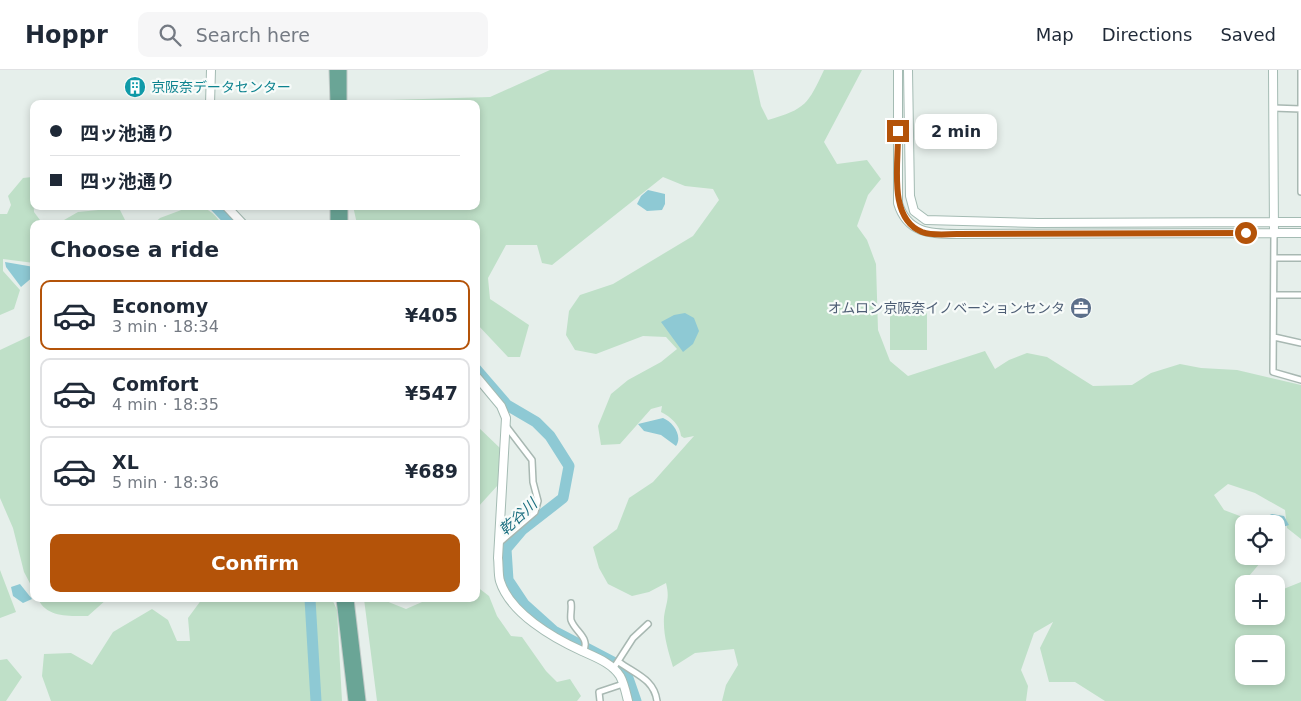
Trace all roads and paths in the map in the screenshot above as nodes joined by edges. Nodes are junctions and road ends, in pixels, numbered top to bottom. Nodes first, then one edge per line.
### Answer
1 (210, 70) edge
2 (334, 70) edge
3 (342, 70) edge
4 (898, 70) edge
5 (908, 70) edge
6 (1273, 70) edge
7 (1301, 70) edge
8 (210, 100) edge
9 (335, 100) edge
10 (342, 100) edge
11 (1273, 108) junction
12 (1301, 109) edge
13 (1301, 150) edge
14 (1301, 192) edge
15 (230, 210) edge
16 (239, 220) edge
17 (1274, 222) junction
18 (1301, 222) edge
19 (1274, 234) junction
20 (1301, 234) edge
21 (1274, 258) junction
22 (1301, 258) edge
23 (1274, 295) junction
24 (1301, 295) edge
25 (1274, 337) junction
26 (1301, 343) edge
27 (1301, 380) edge
28 (480, 381) edge
29 (506, 426) junction
30 (499, 543) junction
31 (341, 602) edge
32 (349, 602) edge
33 (571, 603) dead end
34 (648, 624) dead end
35 (584, 649) junction
36 (616, 665) junction
37 (623, 684) junction
38 (353, 701) edge
39 (361, 701) edge
40 (600, 701) edge
41 (628, 701) edge
42 (657, 701) edge

1 - 8 main road
2 - 9 main road
3 - 10 main road
4 - 19 main road
5 - 17 main road
6 - 11 main road
7 - 12 street
11 - 12 street
11 - 17 main road
12 - 13 street
13 - 14 street
15 - 16 main road
17 - 18 main road
17 - 19 main road
19 - 20 main road
19 - 21 street
21 - 22 street
21 - 23 street
23 - 24 street
23 - 25 street
25 - 26 street
25 - 27 street
28 - 29 main road
29 - 30 main road
29 - 30 street
30 - 35 main road
31 - 38 main road
32 - 39 main road
33 - 35 street
34 - 36 street
35 - 36 main road
36 - 37 main road
36 - 42 street
37 - 40 street
37 - 41 main road

